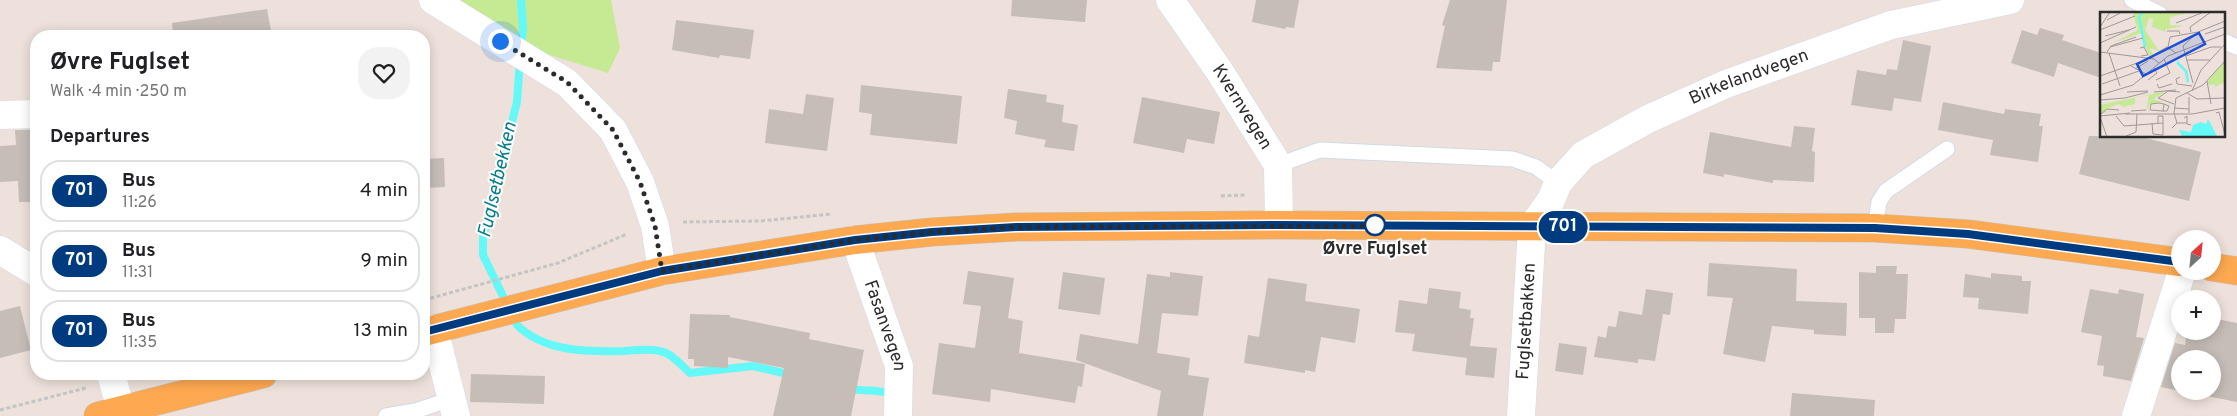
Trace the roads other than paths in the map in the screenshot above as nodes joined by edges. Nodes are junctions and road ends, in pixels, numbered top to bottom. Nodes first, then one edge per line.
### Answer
1 (433, 0) edge
2 (1170, 0) edge
3 (2010, 0) edge
4 (2132, 0) edge
5 (2156, 12) edge
6 (2224, 41) edge
7 (2237, 47) edge
8 (30, 114) edge
9 (0, 115) edge
10 (1947, 148) dead end
11 (1278, 165) junction
12 (1558, 184) junction
13 (1279, 225) junction
14 (1532, 227) junction
15 (1875, 228) junction
16 (855, 240) junction
17 (0, 250) edge
18 (2171, 261) edge
19 (30, 268) edge
20 (2221, 268) edge
21 (662, 271) junction
22 (2237, 271) edge
23 (2179, 280) edge
24 (430, 331) edge
25 (430, 334) edge
26 (113, 380) edge
27 (239, 380) edge
28 (454, 408) edge
29 (109, 413) edge
30 (386, 416) edge
31 (898, 416) edge
32 (1521, 416) edge
33 (2136, 416) edge

1 - 21 street
2 - 11 street, Kvernvegen
3 - 12 street, Birkelandvegen
4 - 5 lane
6 - 7 lane
8 - 9 street
10 - 15 lane
11 - 12 lane
11 - 13 street, Kvernvegen
12 - 14 street, Birkelandvegen
13 - 14 main road
13 - 16 main road
14 - 15 main road
14 - 32 street, Fuglsetbakken
15 - 18 main road
16 - 21 main road
16 - 31 street, Fasanvegen
17 - 19 street
20 - 22 main road
21 - 24 main road
23 - 33 street
25 - 28 street
26 - 29 street
27 - 29 main road
28 - 30 lane

